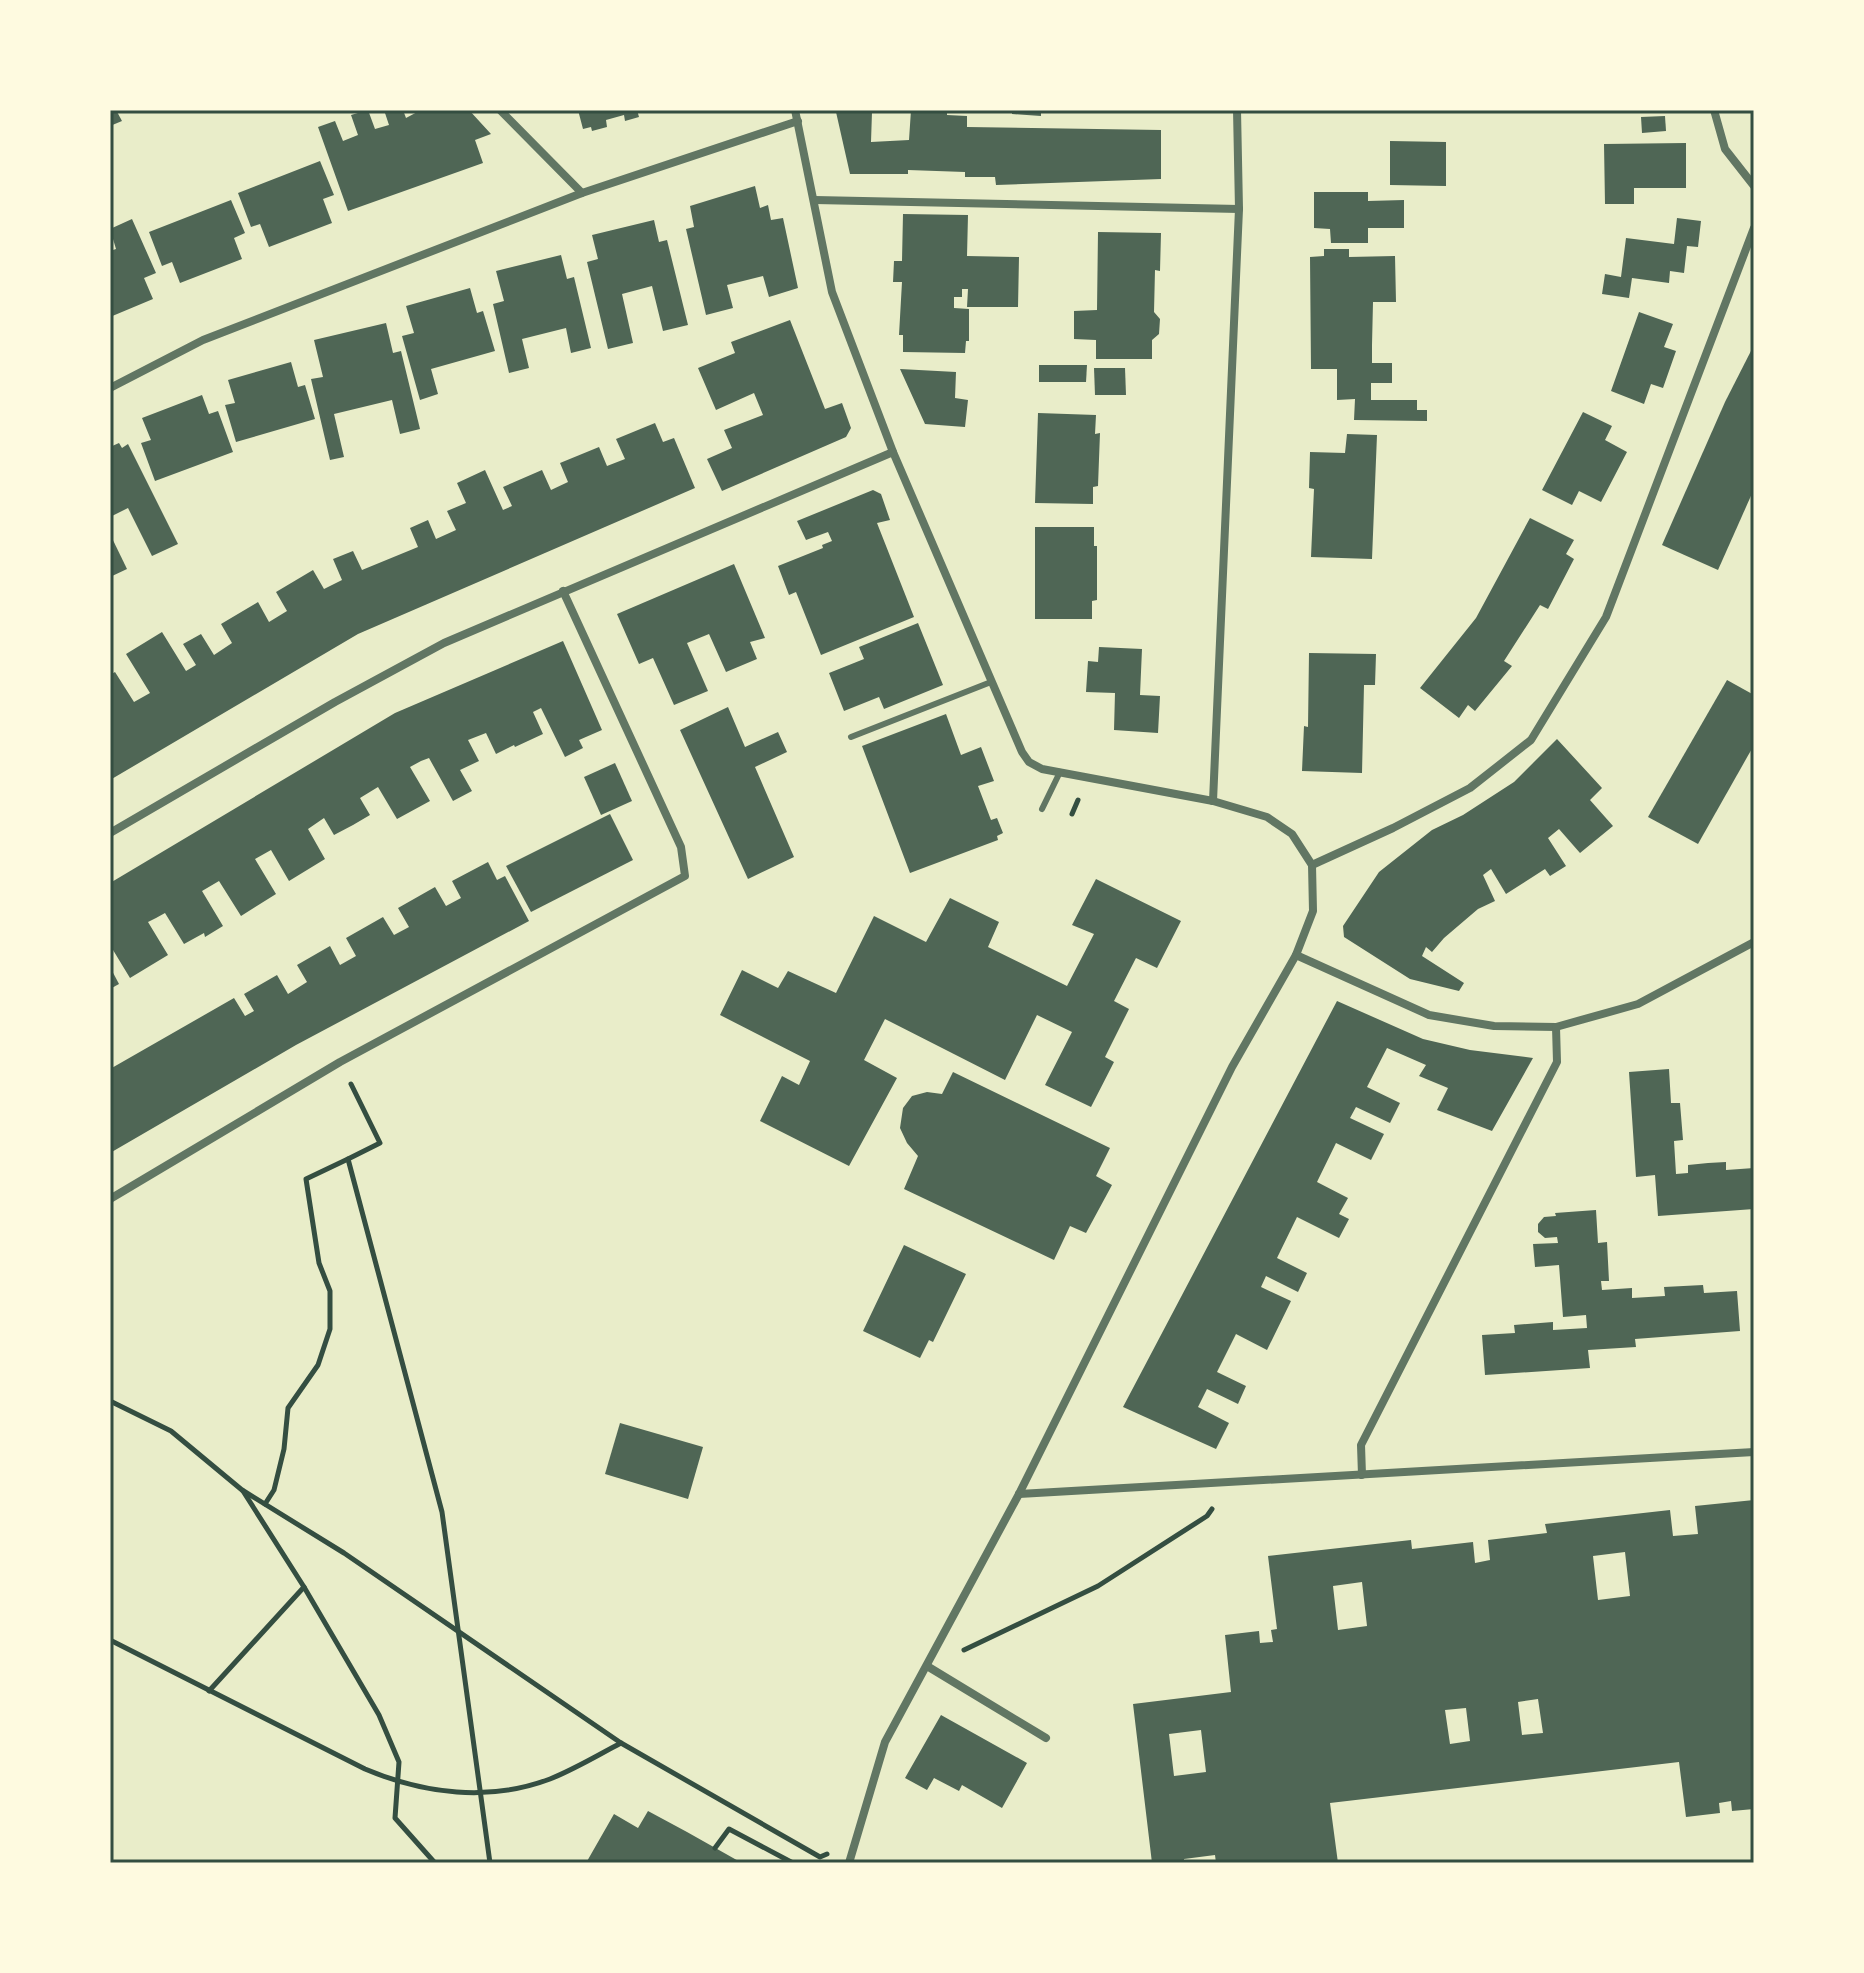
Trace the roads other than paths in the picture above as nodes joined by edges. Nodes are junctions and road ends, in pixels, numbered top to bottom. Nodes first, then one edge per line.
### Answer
1 (500, 110) edge
2 (795, 110) edge
3 (1237, 110) edge
4 (1714, 110) edge
5 (798, 121) junction
6 (1754, 186) edge
7 (582, 193) junction
8 (815, 200) junction
9 (1239, 209) junction
10 (1754, 228) edge
11 (110, 388) edge
12 (893, 452) junction
13 (563, 591) junction
14 (991, 682) junction
15 (851, 737) dead end
16 (1060, 772) junction
17 (1213, 801) junction
18 (1042, 809) dead end
19 (110, 833) edge
20 (1312, 865) junction
21 (1754, 942) edge
22 (1296, 955) junction
23 (1556, 1027) junction
24 (110, 1199) edge
25 (1754, 1452) edge
26 (1362, 1475) junction
27 (1019, 1494) junction
28 (927, 1666) junction
29 (1046, 1738) dead end
30 (849, 1862) edge

1 - 7 street
2 - 5 street
3 - 9 street
4 - 6 street
5 - 7 street
5 - 8 street
7 - 11 street
8 - 9 street
8 - 12 street
9 - 17 street
10 - 20 street
12 - 13 street
12 - 14 street
13 - 19 street
13 - 24 street
14 - 15 lane
14 - 16 street
16 - 17 street
16 - 18 lane
17 - 20 street
20 - 22 street
21 - 23 street
22 - 23 street
22 - 27 street
23 - 26 street
25 - 26 street
26 - 27 street
27 - 28 street
28 - 29 street
28 - 30 street

